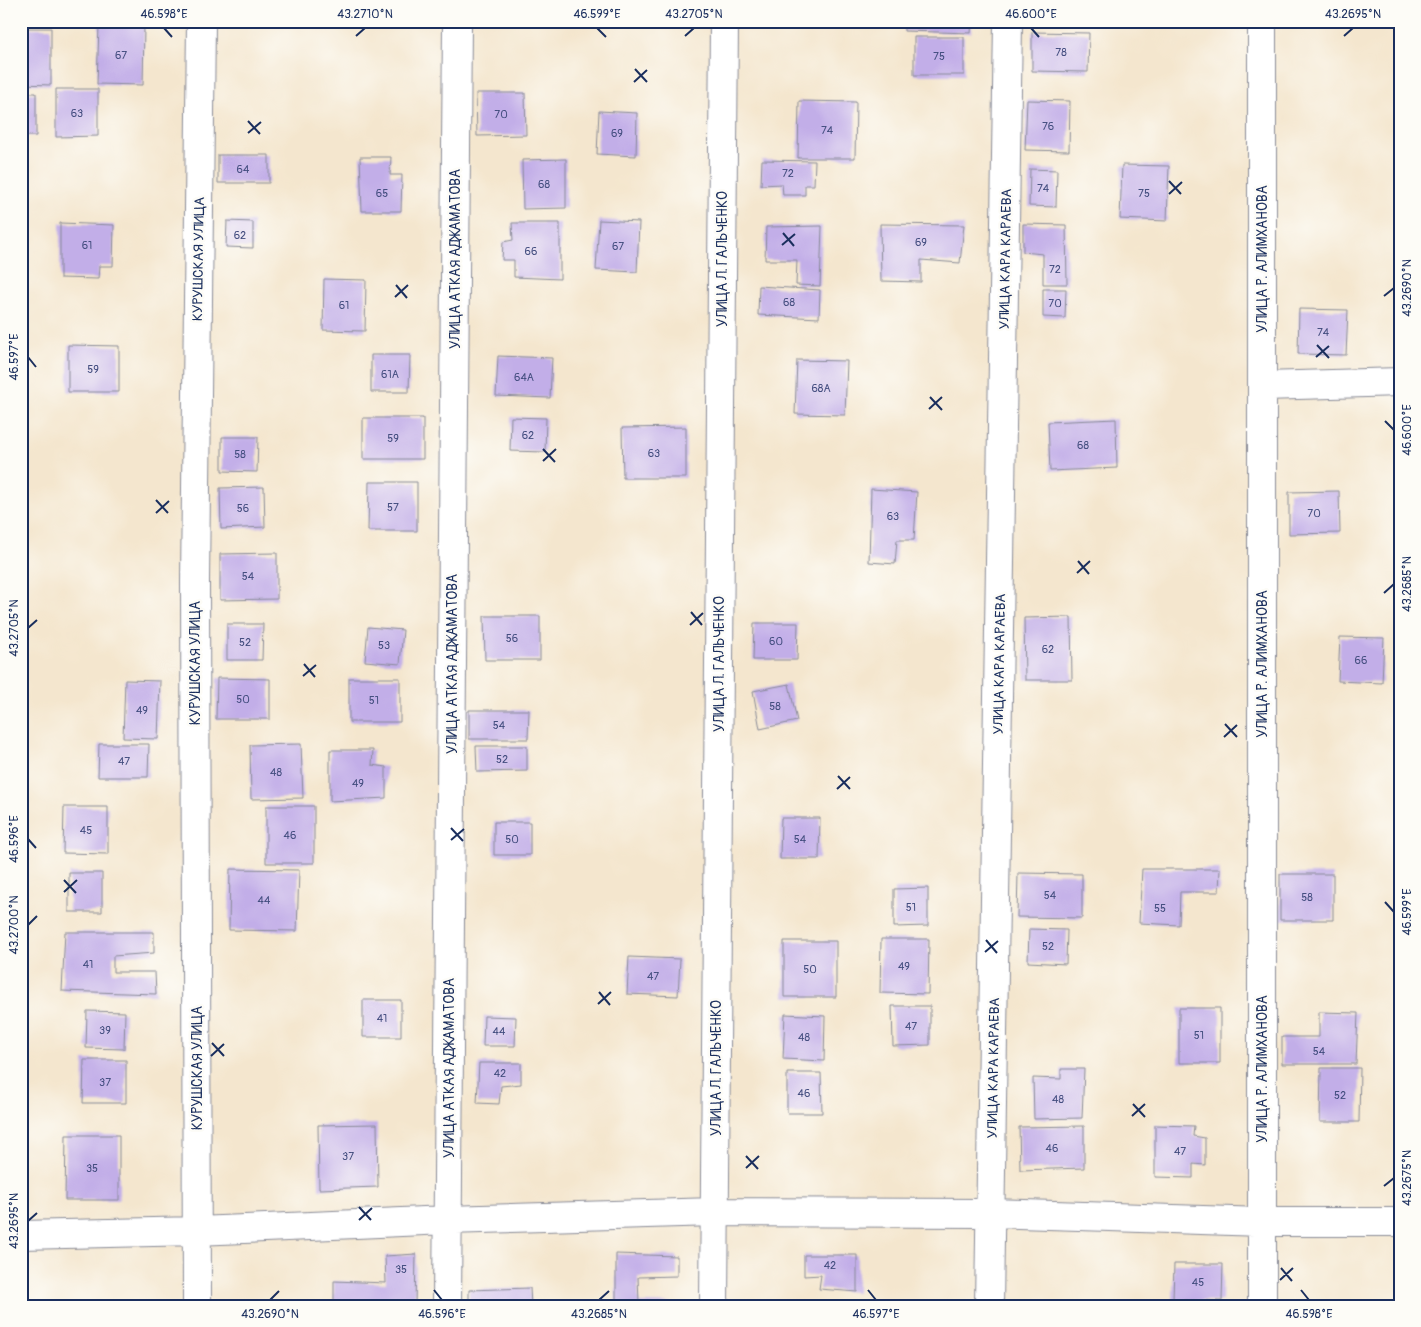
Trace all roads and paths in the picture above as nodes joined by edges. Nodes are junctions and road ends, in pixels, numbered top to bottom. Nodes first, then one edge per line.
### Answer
1 (201, 21) edge
2 (457, 21) edge
3 (724, 21) edge
4 (1008, 21) edge
5 (1262, 21) edge
6 (1400, 382) edge
7 (1262, 386) junction
8 (715, 1212) junction
9 (990, 1213) junction
10 (447, 1220) junction
11 (1262, 1222) junction
12 (1400, 1222) edge
13 (197, 1231) junction
14 (21, 1235) edge
15 (197, 1306) edge
16 (447, 1306) edge
17 (714, 1306) edge
18 (989, 1306) edge
19 (1262, 1306) edge

1 - 13 street, КУРУШСКАЯ УЛИЦА
2 - 10 street, УЛИЦА АТКАЯ АДЖАМАТОВА
3 - 8 street, УЛИЦА Л. ГАЛЬЧЕНКО
4 - 9 street, УЛИЦА КАРА КАРАЕВА
5 - 7 street, УЛИЦА Р. АЛИМХАНОВА
6 - 7 street
7 - 11 street, УЛИЦА Р. АЛИМХАНОВА
8 - 9 street
8 - 10 street
8 - 17 street, УЛИЦА Л. ГАЛЬЧЕНКО
9 - 11 street
9 - 18 street, УЛИЦА КАРА КАРАЕВА
10 - 13 street
10 - 16 street, УЛИЦА АТКАЯ АДЖАМАТОВА
11 - 12 street
11 - 19 street, УЛИЦА Р. АЛИМХАНОВА
13 - 14 street
13 - 15 street, КУРУШСКАЯ УЛИЦА

